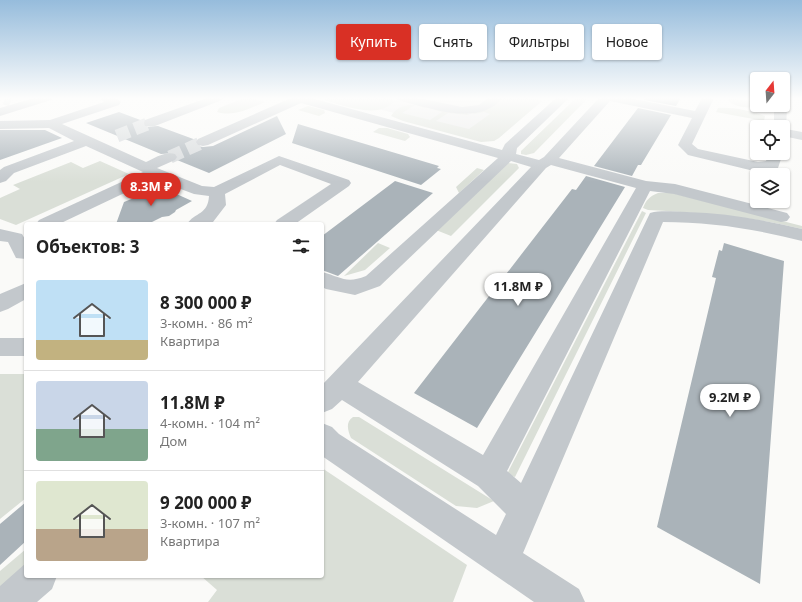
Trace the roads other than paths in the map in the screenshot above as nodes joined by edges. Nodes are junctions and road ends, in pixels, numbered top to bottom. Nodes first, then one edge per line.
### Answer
1 (55, 126) edge
2 (236, 126) edge
3 (399, 126) edge
4 (530, 126) edge
5 (579, 126) edge
6 (694, 126) edge
7 (790, 133) edge
8 (802, 136) edge
9 (110, 139) tunnel mouth
10 (203, 142) tunnel mouth
11 (90, 143) junction
12 (508, 156) junction
13 (170, 157) tunnel mouth
14 (774, 160) edge
15 (545, 162) junction
16 (150, 170) junction
17 (0, 178) edge
18 (646, 186) junction
19 (217, 192) junction
20 (49, 222) edge
21 (200, 222) edge
22 (286, 222) edge
23 (802, 222) edge
24 (802, 234) edge
25 (324, 280) edge
26 (24, 291) edge
27 (0, 304) edge
28 (0, 347) edge
29 (24, 347) edge
30 (340, 384) junction
31 (324, 399) edge
32 (324, 442) edge
33 (489, 474) junction
34 (525, 510) junction
35 (503, 559) junction
36 (37, 578) edge
37 (10, 602) edge
38 (566, 602) edge

1 - 11 street
2 - 10 street
3 - 12 street
4 - 12 street
5 - 15 street
6 - 14 street
7 - 8 street
9 - 11 street
11 - 16 street
11 - 17 street
12 - 15 street
12 - 25 street
13 - 16 street
15 - 18 street
15 - 30 street
16 - 19 street
16 - 20 street
18 - 23 street
18 - 33 street
19 - 21 street
19 - 22 street
24 - 34 street
26 - 27 street
28 - 29 street
30 - 31 street
30 - 33 street
32 - 35 street
33 - 34 street
34 - 35 street
35 - 38 street
36 - 37 street

